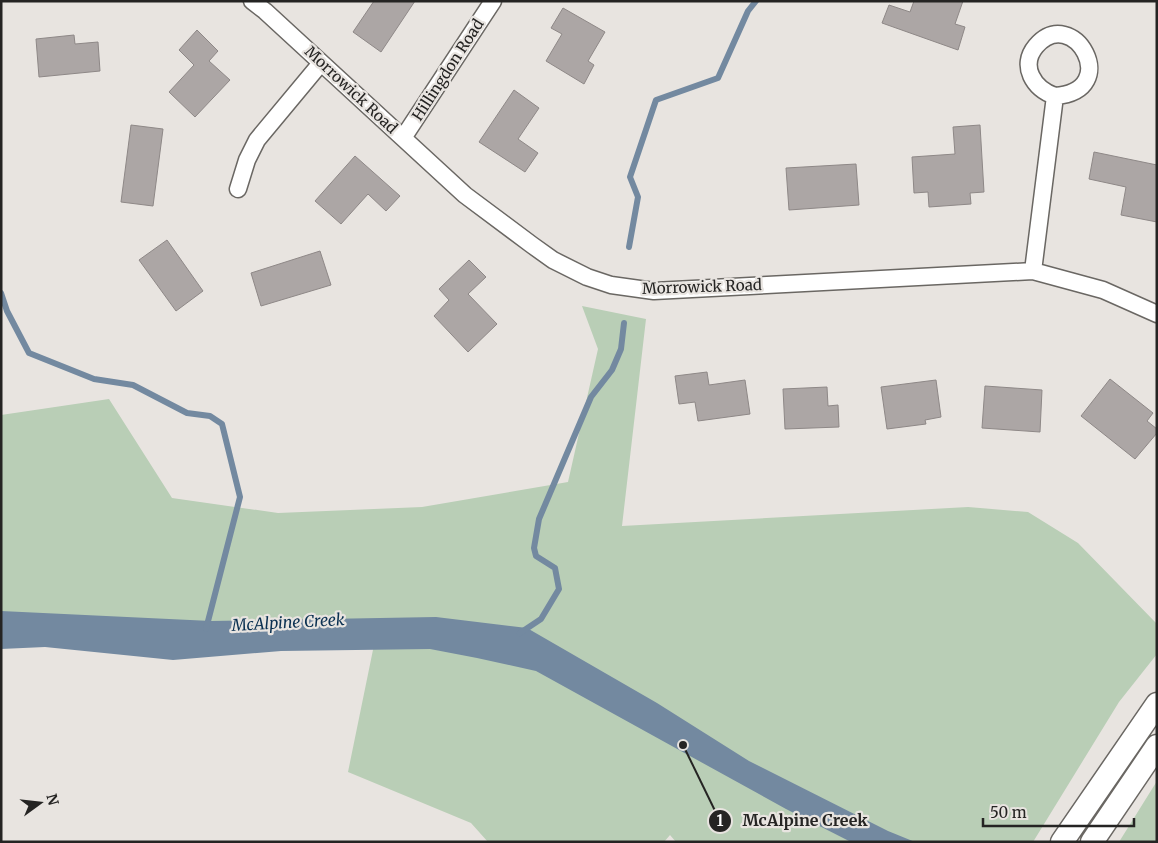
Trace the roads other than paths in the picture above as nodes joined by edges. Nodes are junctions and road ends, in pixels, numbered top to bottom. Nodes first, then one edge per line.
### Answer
1 (252, 1) edge
2 (493, 1) edge
3 (321, 63) junction
4 (1055, 96) dead end
5 (403, 138) junction
6 (238, 190) dead end
7 (1033, 271) junction
8 (1157, 314) edge
9 (1157, 704) edge
10 (1157, 746) edge
11 (1062, 842) edge
12 (1092, 842) edge

1 - 3 street, Morrowick Road
2 - 5 street, Hillingdon Road
3 - 5 street, Morrowick Road
3 - 6 street
4 - 7 street
5 - 7 street, Morrowick Road
7 - 8 street, Morrowick Road
9 - 11 main road
10 - 12 main road

